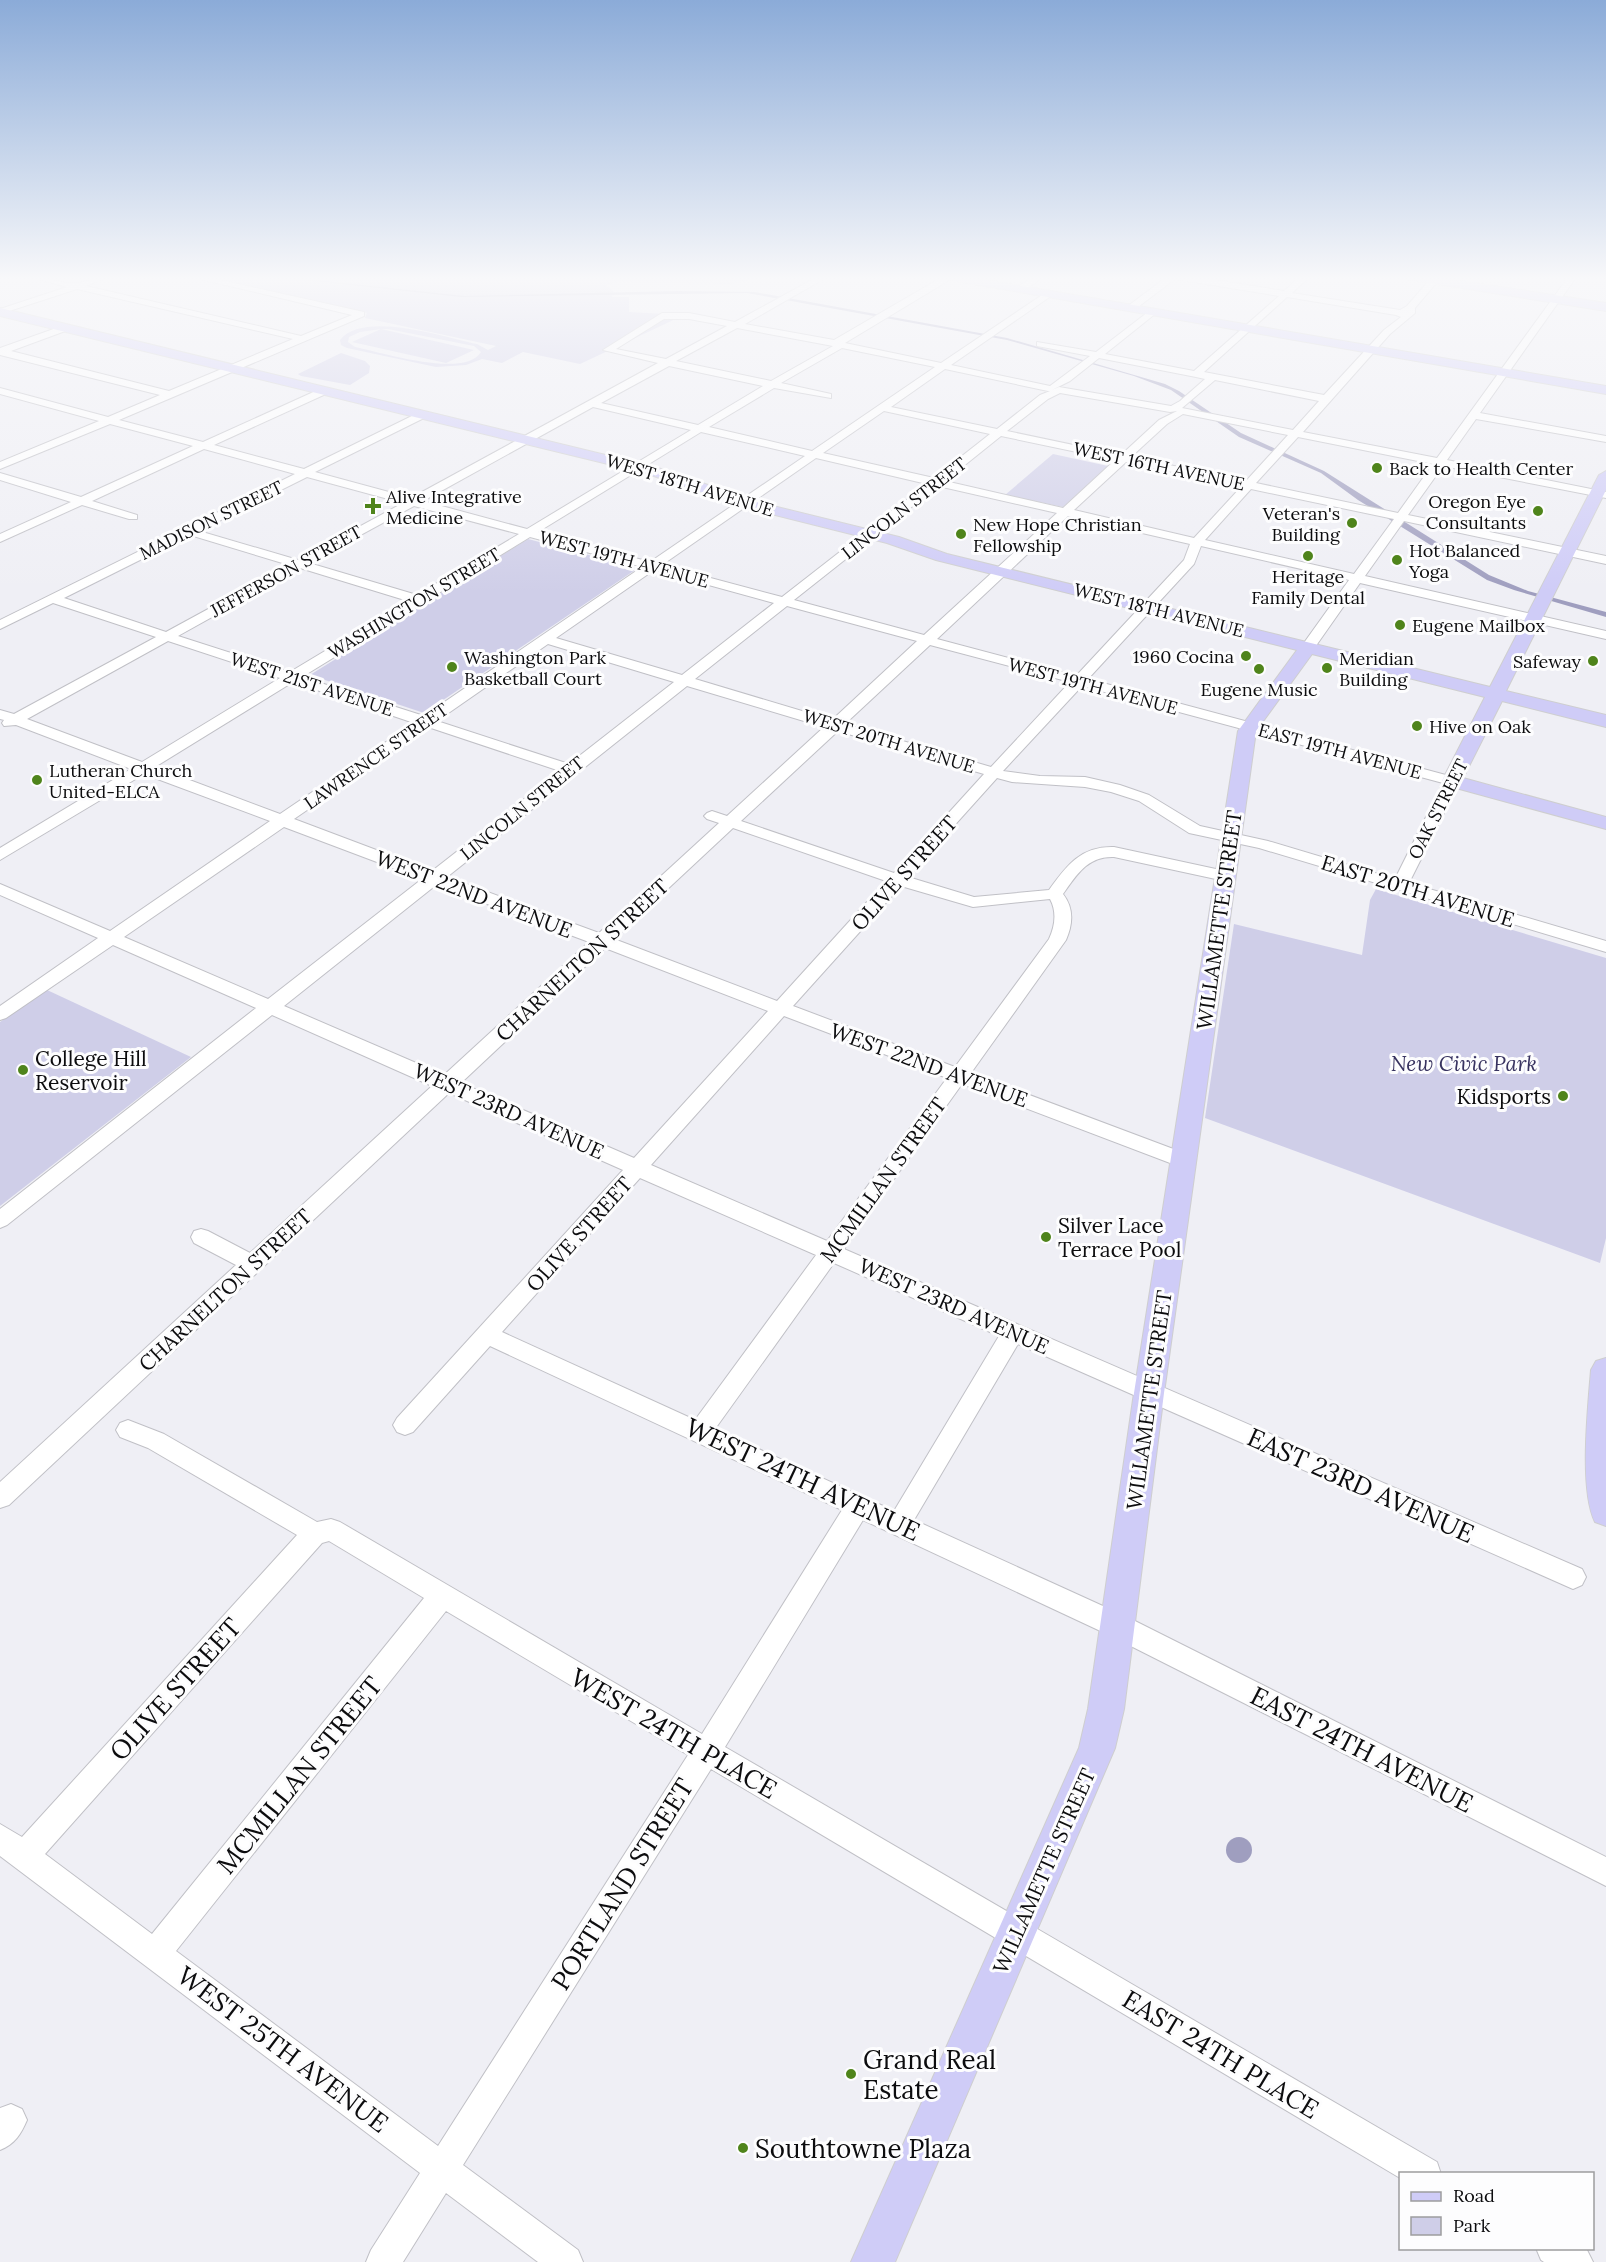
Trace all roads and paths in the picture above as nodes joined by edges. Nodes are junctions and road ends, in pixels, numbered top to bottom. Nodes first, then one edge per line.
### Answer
1 (122, 382) edge
2 (201, 382) edge
3 (284, 382) edge
4 (632, 382) edge
5 (761, 382) edge
6 (777, 382) edge
7 (920, 382) edge
8 (1022, 382) edge
9 (1064, 382) edge
10 (1208, 382) edge
11 (1237, 382) edge
12 (1342, 382) edge
13 (1498, 382) edge
14 (1555, 382) edge
15 (773, 384) junction
16 (1056, 388) junction
17 (1606, 390) edge
18 (324, 391) junction
19 (0, 392) edge
20 (171, 394) junction
21 (827, 396) dead end
22 (21, 397) junction
23 (1327, 399) junction
24 (592, 404) junction
25 (0, 406) edge
26 (882, 408) junction
27 (1177, 410) junction
28 (422, 415) junction
29 (1474, 415) junction
30 (109, 421) junction
31 (701, 428) junction
32 (1000, 432) junction
33 (1294, 435) junction
34 (1606, 439) edge
35 (526, 440) junction
36 (204, 446) junction
37 (814, 454) junction
38 (1123, 459) junction
39 (1440, 463) junction
40 (0, 466) edge
41 (637, 467) junction
42 (305, 473) junction
43 (1606, 475) edge
44 (0, 476) edge
45 (936, 482) junction
46 (1249, 485) junction
47 (1601, 494) edge
48 (83, 500) junction
49 (412, 502) junction
50 (745, 502) junction
51 (1066, 512) junction
52 (133, 517) dead end
53 (1401, 517) junction
54 (188, 531) junction
55 (528, 533) junction
56 (869, 534) junction
57 (0, 538) edge
58 (1197, 542) junction
59 (1567, 552) junction
60 (1606, 560) edge
61 (299, 564) junction
62 (651, 566) junction
63 (1001, 571) junction
64 (1358, 577) junction
65 (53, 599) junction
66 (419, 600) junction
67 (784, 602) junction
68 (1148, 607) junction
69 (1534, 618) junction
70 (0, 625) edge
71 (1606, 635) edge
72 (167, 636) junction
73 (545, 639) junction
74 (924, 641) junction
75 (1308, 647) junction
76 (292, 677) junction
77 (683, 680) junction
78 (1078, 682) junction
79 (1496, 693) junction
80 (1606, 720) edge
81 (5, 721) edge
82 (425, 721) junction
83 (835, 725) junction
84 (1249, 726) junction
85 (142, 768) junction
86 (570, 769) junction
87 (994, 772) junction
88 (1452, 781) junction
89 (712, 816) dead end
90 (281, 821) junction
91 (730, 822) junction
92 (1606, 823) edge
93 (1230, 838) junction
94 (0, 855) edge
95 (1226, 876) junction
96 (434, 878) junction
97 (898, 880) junction
98 (1400, 885) junction
99 (0, 889) edge
100 (1054, 894) junction
101 (111, 938) junction
102 (601, 942) junction
103 (1606, 947) edge
104 (270, 1007) junction
105 (782, 1010) junction
106 (0, 1014) edge
107 (958, 1076) junction
108 (448, 1084) junction
109 (1185, 1161) junction
110 (639, 1168) junction
111 (0, 1220) edge
112 (201, 1237) dead end
113 (831, 1251) junction
114 (253, 1263) junction
115 (1014, 1331) junction
116 (487, 1335) junction
117 (1606, 1370) edge
118 (1149, 1393) junction
119 (405, 1425) dead end
120 (128, 1430) dead end
121 (700, 1432) junction
122 (0, 1497) edge
123 (859, 1505) junction
124 (1606, 1512) edge
125 (899, 1524) junction
126 (323, 1532) junction
127 (1573, 1577) dead end
128 (441, 1596) junction
129 (1118, 1626) junction
130 (706, 1752) junction
131 (0, 1838) edge
132 (24, 1856) junction
133 (1606, 1872) edge
134 (1017, 1933) junction
135 (156, 1953) junction
136 (441, 2168) junction
137 (1422, 2172) edge
138 (1556, 2250) edge
139 (383, 2262) edge
140 (566, 2262) edge
141 (873, 2262) edge
142 (1576, 2262) edge

1 - 20 street
2 - 20 street
3 - 18 main road, WEST 18TH AVENUE
4 - 24 street, JEFFERSON STREET
5 - 15 street
6 - 15 street, WASHINGTON STREET
7 - 26 street, LAWRENCE STREET
8 - 16 street
9 - 16 street, LINCOLN STREET
10 - 27 street, CHARNELTON STREET
11 - 23 street
12 - 23 street, OLIVE STREET
13 - 29 street, WILLAMETTE STREET
14 - 17 main road
15 - 21 street
15 - 31 street, WASHINGTON STREET
16 - 27 street
16 - 32 street, LINCOLN STREET
18 - 28 main road, WEST 18TH AVENUE
18 - 36 street
19 - 22 street, WEST 19TH AVENUE
20 - 30 street
22 - 25 street
22 - 30 street, WEST 19TH AVENUE
23 - 33 street, OLIVE STREET
24 - 31 street
24 - 35 street, JEFFERSON STREET
26 - 32 street, WEST 16TH AVENUE
26 - 37 street, LAWRENCE STREET
27 - 33 street
27 - 38 street, CHARNELTON STREET
28 - 35 main road, WEST 18TH AVENUE
28 - 42 street, MADISON STREET
29 - 34 street
29 - 39 street, WILLAMETTE STREET
30 - 36 street, WEST 19TH AVENUE
30 - 40 street
31 - 37 street
31 - 41 street, WASHINGTON STREET
32 - 38 street, WEST 16TH AVENUE
32 - 45 street, LINCOLN STREET
33 - 39 street
33 - 46 street, OLIVE STREET
35 - 41 main road, WEST 18TH AVENUE
35 - 49 street, JEFFERSON STREET
36 - 42 street, WEST 19TH AVENUE
36 - 48 street
37 - 45 street
37 - 50 street, LAWRENCE STREET
38 - 46 street, WEST 16TH AVENUE
38 - 51 street, CHARNELTON STREET
39 - 47 street
39 - 53 street, WILLAMETTE STREET
41 - 50 main road, WEST 18TH AVENUE
41 - 55 street, WASHINGTON STREET
42 - 49 street, WEST 19TH AVENUE
42 - 54 street, MADISON STREET
43 - 47 main road, OAK STREET
44 - 48 street
45 - 51 street
45 - 56 street, LINCOLN STREET
46 - 53 street, WEST 16TH AVENUE
46 - 58 street, OLIVE STREET
47 - 59 main road, OAK STREET
48 - 52 street
48 - 57 street
49 - 55 street, WEST 19TH AVENUE
49 - 61 street, JEFFERSON STREET
50 - 56 main road, WEST 18TH AVENUE
50 - 62 street, LAWRENCE STREET
51 - 58 street
51 - 63 street, CHARNELTON STREET
53 - 59 street, WEST 16TH AVENUE
53 - 64 street, WILLAMETTE STREET
54 - 61 street
54 - 65 street, MADISON STREET
55 - 62 street, WEST 19TH AVENUE
55 - 66 street, WASHINGTON STREET
56 - 63 main road, WEST 18TH AVENUE
56 - 67 street, LINCOLN STREET
58 - 64 street
58 - 68 street, OLIVE STREET
59 - 60 street, WEST 16TH AVENUE
59 - 69 main road, OAK STREET
61 - 66 street
61 - 72 street, JEFFERSON STREET
62 - 67 street, WEST 19TH AVENUE
62 - 73 street, LAWRENCE STREET
63 - 68 main road, WEST 18TH AVENUE
63 - 74 street, CHARNELTON STREET
64 - 69 street
64 - 75 street, WILLAMETTE STREET
65 - 70 street, MADISON STREET
65 - 72 street, WEST 21ST AVENUE
66 - 76 street, WASHINGTON STREET
67 - 74 street, WEST 19TH AVENUE
67 - 77 street, LINCOLN STREET
68 - 75 main road, WEST 18TH AVENUE
68 - 78 street, OLIVE STREET
69 - 71 street
69 - 79 main road, OAK STREET
72 - 76 street, WEST 21ST AVENUE
72 - 81 street, JEFFERSON STREET
73 - 77 street, WEST 20TH AVENUE
73 - 82 street, LAWRENCE STREET
74 - 78 street, WEST 19TH AVENUE
74 - 83 street, CHARNELTON STREET
75 - 79 main road, WEST 18TH AVENUE
75 - 84 main road, WILLAMETTE STREET
76 - 82 street, WEST 21ST AVENUE
76 - 85 street, WASHINGTON STREET
77 - 83 street, WEST 20TH AVENUE
77 - 86 street, LINCOLN STREET
78 - 84 street, WEST 19TH AVENUE
78 - 87 street, OLIVE STREET
79 - 80 main road, WEST 18TH AVENUE
79 - 88 main road, OAK STREET
81 - 85 street, WEST 22ND AVENUE
82 - 86 street, WEST 21ST AVENUE
82 - 90 street, LAWRENCE STREET
83 - 87 street, WEST 20TH AVENUE
83 - 91 street, CHARNELTON STREET
84 - 88 street, EAST 19TH AVENUE
84 - 93 main road, WILLAMETTE STREET
85 - 90 street, WEST 22ND AVENUE
85 - 94 street, WASHINGTON STREET
86 - 96 street, LINCOLN STREET
87 - 93 street, WEST 20TH AVENUE
87 - 97 street, OLIVE STREET
88 - 92 main road, EAST 19TH AVENUE
88 - 98 street, OAK STREET
89 - 91 street
90 - 96 street, WEST 22ND AVENUE
90 - 101 street, LAWRENCE STREET
91 - 97 street
91 - 102 street, CHARNELTON STREET
93 - 95 main road, WILLAMETTE STREET
93 - 98 street, EAST 20TH AVENUE
95 - 100 street
95 - 109 main road, WILLAMETTE STREET
96 - 102 street, WEST 22ND AVENUE
96 - 104 street, LINCOLN STREET
97 - 100 street
97 - 105 street, OLIVE STREET
98 - 103 street, EAST 20TH AVENUE
99 - 101 street, WEST 23RD AVENUE
100 - 107 street, MCMILLAN STREET
101 - 104 street, WEST 23RD AVENUE
101 - 106 street, LAWRENCE STREET
102 - 105 street, WEST 22ND AVENUE
102 - 108 street, CHARNELTON STREET
104 - 108 street, WEST 23RD AVENUE
104 - 111 street, LINCOLN STREET
105 - 107 street, WEST 22ND AVENUE
105 - 110 street, OLIVE STREET
107 - 109 street, WEST 22ND AVENUE
107 - 113 street, MCMILLAN STREET
108 - 110 street, WEST 23RD AVENUE
108 - 114 street, CHARNELTON STREET
109 - 118 main road, WILLAMETTE STREET
110 - 113 street, WEST 23RD AVENUE
110 - 116 street, OLIVE STREET
112 - 114 street
113 - 115 street, WEST 23RD AVENUE
113 - 121 street, MCMILLAN STREET
114 - 122 street, CHARNELTON STREET
115 - 118 street, WEST 23RD AVENUE
115 - 125 street
116 - 119 street, OLIVE STREET
116 - 121 street, WEST 24TH AVENUE
117 - 124 main road
118 - 127 street, EAST 23RD AVENUE
118 - 129 main road, WILLAMETTE STREET
120 - 126 street, WEST 24TH PLACE
121 - 123 street, WEST 24TH AVENUE
123 - 125 street, WEST 24TH AVENUE
123 - 130 street, PORTLAND STREET
125 - 129 street, WEST 24TH AVENUE
126 - 128 street, WEST 24TH PLACE
126 - 132 street, OLIVE STREET
128 - 130 street, WEST 24TH PLACE
128 - 135 street, MCMILLAN STREET
129 - 133 street, EAST 24TH AVENUE
129 - 134 main road, WILLAMETTE STREET
130 - 134 street, WEST 24TH PLACE
130 - 136 street, PORTLAND STREET
131 - 132 street, WEST 25TH AVENUE
132 - 135 street, WEST 25TH AVENUE
134 - 137 street, EAST 24TH PLACE
134 - 141 main road, WILLAMETTE STREET
135 - 136 street, WEST 25TH AVENUE
136 - 139 street, PORTLAND STREET
136 - 140 street, WEST 25TH AVENUE
138 - 142 street

